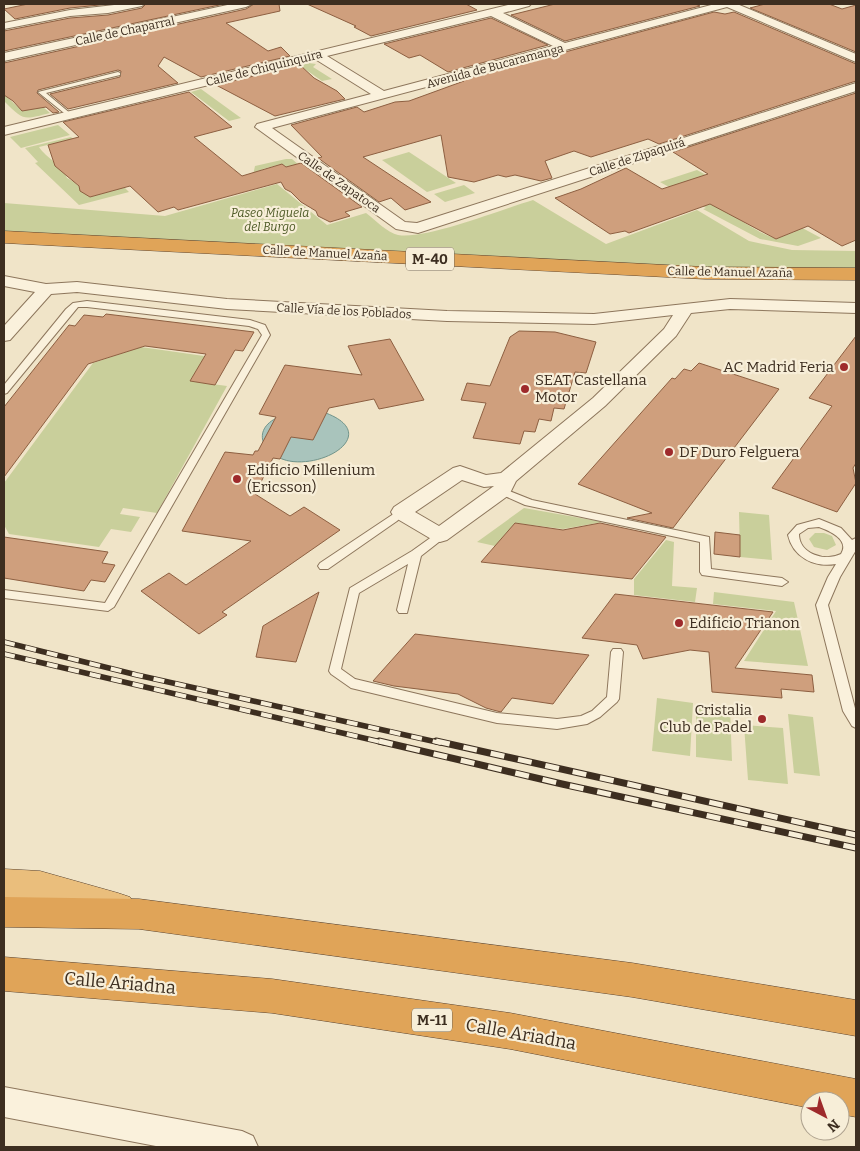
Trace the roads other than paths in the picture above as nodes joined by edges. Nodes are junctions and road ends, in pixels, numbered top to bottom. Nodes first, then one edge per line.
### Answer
1 (138, 4) edge
2 (246, 4) edge
3 (525, 4) edge
4 (728, 4) edge
5 (108, 10) junction
6 (493, 12) junction
7 (4, 26) edge
8 (132, 29) junction
9 (563, 47) junction
10 (317, 55) junction
11 (4, 57) edge
12 (856, 58) edge
13 (118, 74) dead end
14 (856, 87) edge
15 (382, 96) junction
16 (69, 116) junction
17 (7, 118) dead end
18 (262, 127) joint
19 (18, 128) junction
20 (4, 131) edge
21 (418, 228) joint
22 (4, 237) edge
23 (4, 252) edge
24 (856, 274) edge
25 (4, 281) edge
26 (46, 289) junction
27 (856, 290) edge
28 (686, 308) junction
29 (856, 308) edge
30 (4, 336) edge
31 (4, 391) edge
32 (504, 485) junction
33 (401, 512) junction
34 (440, 535) junction
35 (856, 542) edge
36 (850, 552) junction
37 (416, 554) junction
38 (324, 566) dead end
39 (782, 582) dead end
40 (4, 594) edge
41 (403, 610) dead end
42 (617, 652) dead end
43 (856, 723) edge
44 (4, 884) edge
45 (4, 912) edge
46 (138, 914) junction
47 (4, 974) edge
48 (856, 1018) edge
49 (856, 1098) edge
50 (4, 1102) edge
51 (242, 1147) edge

1 - 5 street
2 - 8 street, Calle de Chaparral
3 - 6 street, Calle de Chiquinquira
4 - 9 street, Avenida de Bucaramanga
4 - 12 street
5 - 7 street
5 - 8 street
6 - 9 street
6 - 10 street, Calle de Chiquinquira
8 - 11 street, Calle de Chaparral
9 - 15 street, Avenida de Bucaramanga
10 - 15 street
10 - 16 street, Calle de Chiquinquira
13 - 16 lane
14 - 21 street, Calle de Zipaquirá
15 - 18 street, Avenida de Bucaramanga
16 - 19 street, Calle de Chiquinquira
17 - 19 street
18 - 21 street, Calle de Zapatoca
19 - 20 street, Calle de Chiquinquira
22 - 24 highway, Calle de Manuel Azaña / M-40
23 - 27 highway, Calle de Manuel Azaña / M-40
25 - 26 street, Calle Vía de los Poblados
26 - 28 street, Calle Vía de los Poblados
26 - 30 street
28 - 29 street, Calle Vía de los Poblados
28 - 32 street
31 - 40 lane
32 - 33 street
32 - 34 street
32 - 39 lane
33 - 34 street
33 - 38 lane
34 - 37 lane
35 - 36 lane
36 - 36 lane
36 - 43 lane
37 - 41 lane
37 - 42 lane
44 - 46 highway
45 - 46 highway
46 - 48 highway
47 - 49 highway, Calle Ariadna / M-11
50 - 51 street

